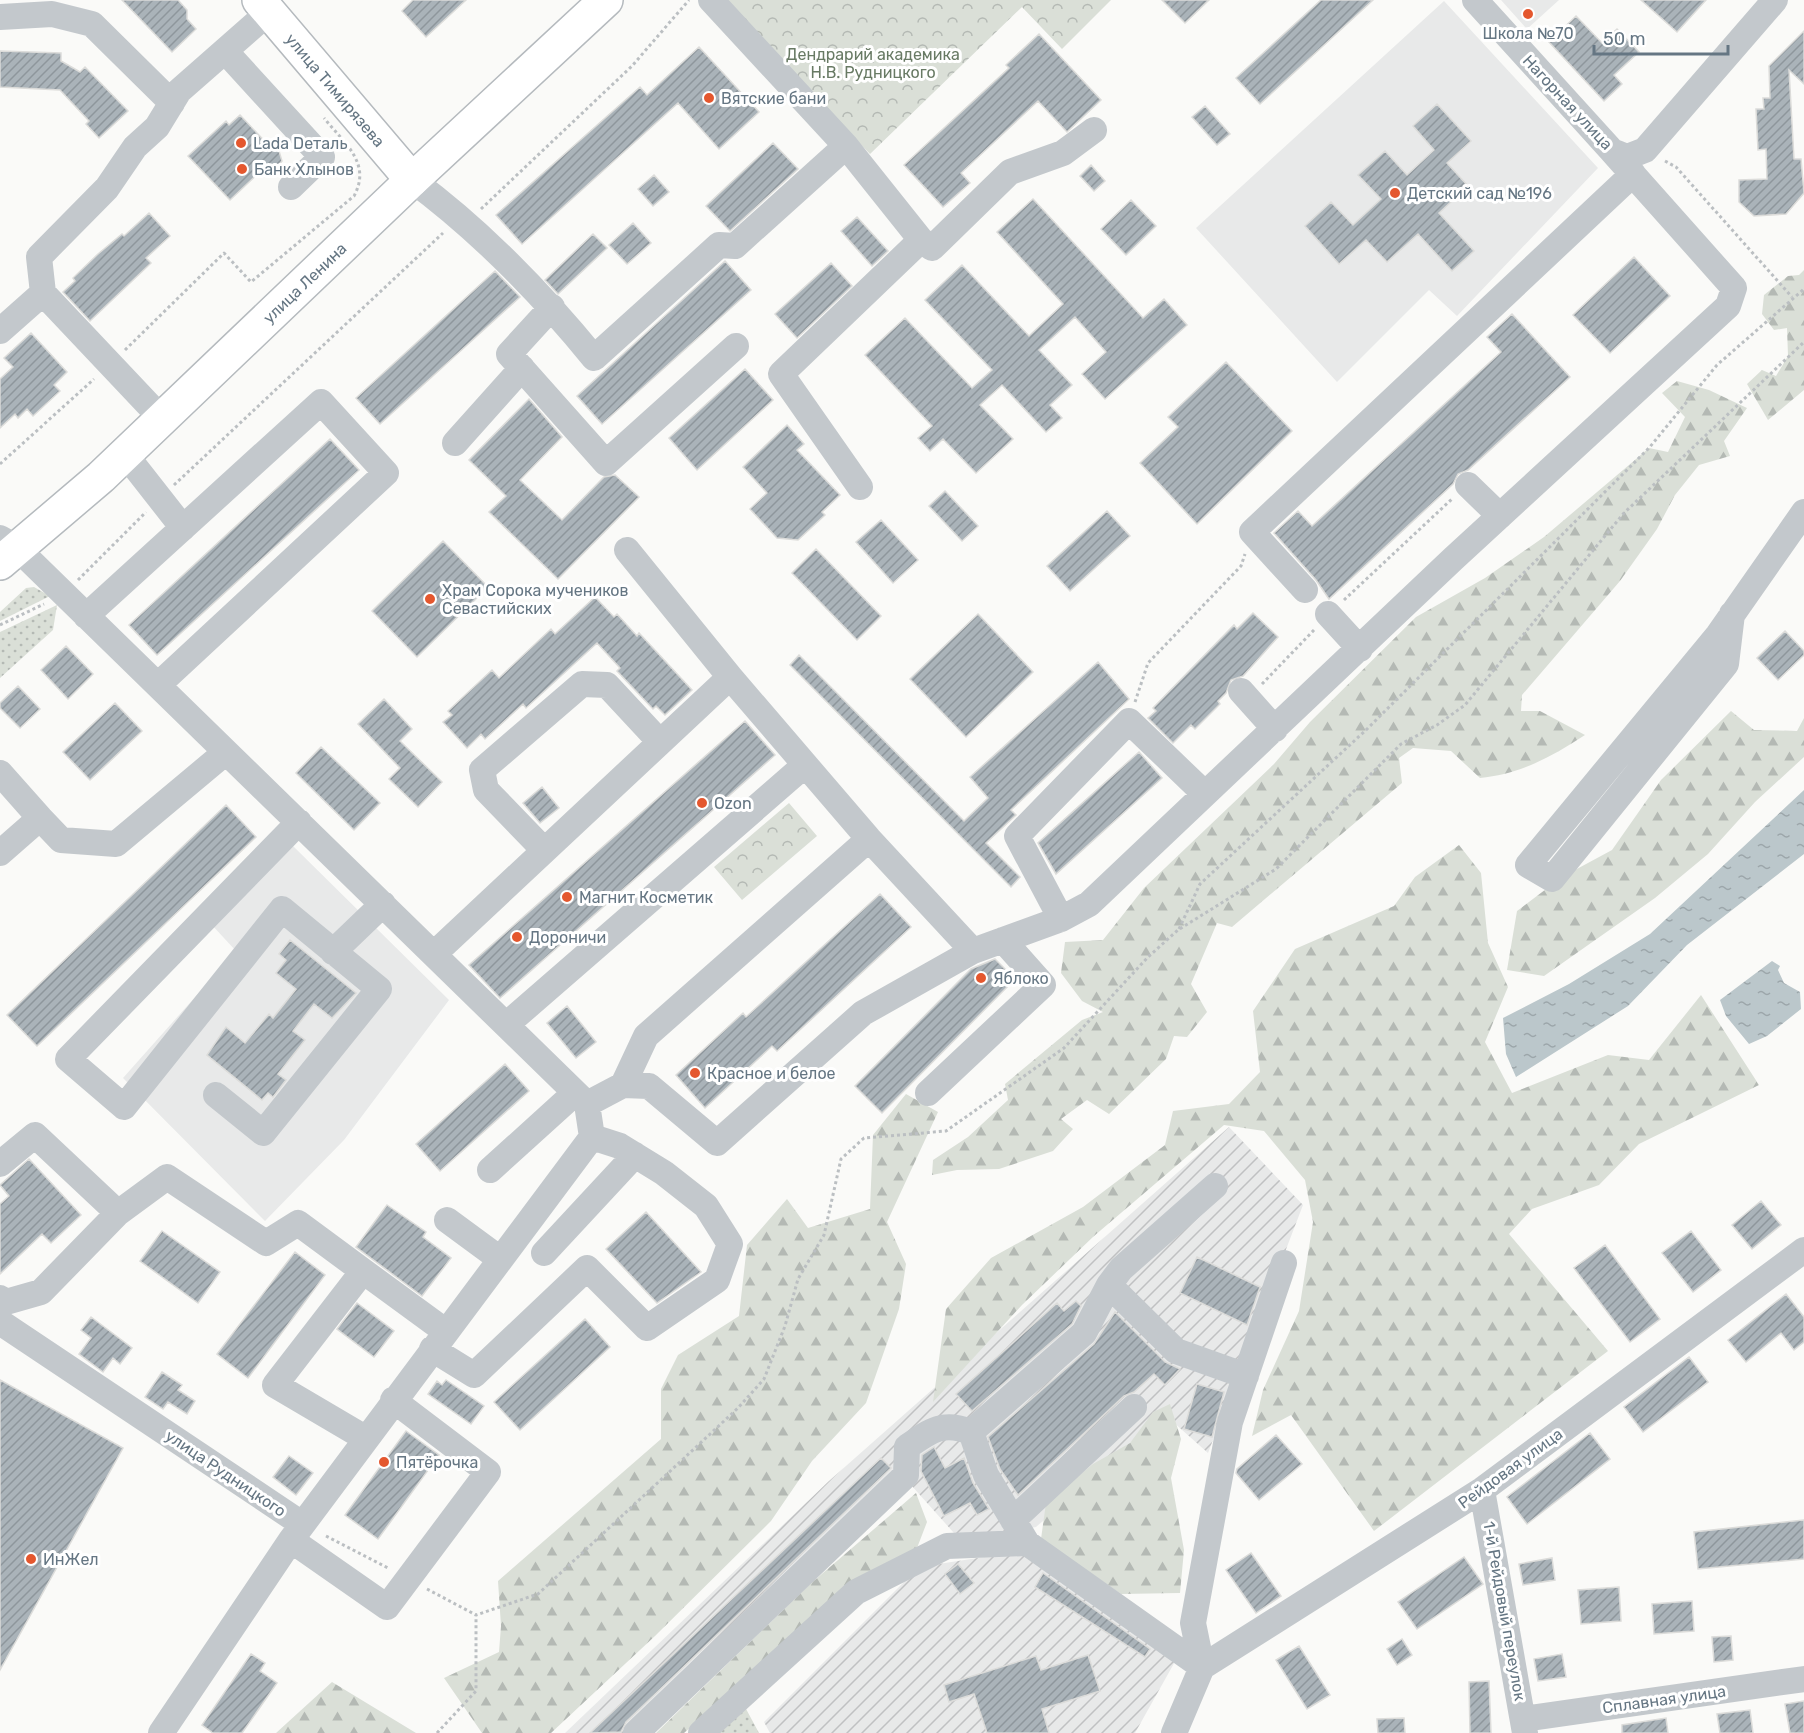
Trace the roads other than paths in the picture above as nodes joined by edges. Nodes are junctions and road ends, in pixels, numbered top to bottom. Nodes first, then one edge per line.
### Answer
1 (606, 0) edge
2 (711, 0) edge
3 (1475, 0) edge
4 (1775, 0) edge
5 (264, 6) edge
6 (0, 17) edge
7 (225, 51) junction
8 (172, 103) junction
9 (1094, 130) dead end
10 (846, 146) junction
11 (1612, 152) junction
12 (1633, 174) junction
13 (412, 180) junction
14 (291, 187) dead end
15 (921, 240) junction
16 (43, 293) junction
17 (552, 307) junction
18 (0, 331) edge
19 (736, 346) dead end
20 (522, 368) junction
21 (162, 418) junction
22 (455, 443) dead end
23 (125, 454) junction
24 (1468, 485) road end
25 (860, 487) dead end
26 (1804, 512) edge
27 (1500, 516) junction
28 (183, 528) junction
29 (6, 549) edge
30 (627, 550) dead end
31 (1305, 590) dead end
32 (1328, 614) road end
33 (1732, 614) junction
34 (86, 616) junction
35 (1360, 650) junction
36 (730, 677) junction
37 (158, 685) junction
38 (1244, 695) road end
39 (1275, 729) junction
40 (660, 742) junction
41 (226, 752) junction
42 (806, 765) junction
43 (0, 773) edge
44 (1205, 794) junction
45 (40, 818) junction
46 (299, 822) junction
47 (869, 839) junction
48 (544, 850) junction
49 (0, 853) edge
50 (382, 904) junction
51 (1061, 919) junction
52 (1003, 940) junction
53 (974, 951) junction
54 (333, 952) junction
55 (434, 954) junction
56 (506, 1025) junction
57 (623, 1085) junction
58 (928, 1093) dead end
59 (216, 1095) dead end
60 (581, 1099) junction
61 (592, 1137) junction
62 (635, 1155) junction
63 (0, 1164) edge
64 (490, 1170) dead end
65 (1215, 1185) dead end
66 (118, 1213) junction
67 (447, 1220) dead end
68 (1804, 1250) edge
69 (506, 1251) junction
70 (543, 1253) junction
71 (1284, 1263) dead end
72 (587, 1268) junction
73 (363, 1271) junction
74 (1109, 1285) junction
75 (0, 1298) edge
76 (0, 1322) edge
77 (439, 1340) junction
78 (1246, 1376) junction
79 (393, 1400) junction
80 (1134, 1407) dead end
81 (971, 1432) junction
82 (365, 1438) junction
83 (1482, 1490) junction
84 (1013, 1520) junction
85 (297, 1532) junction
86 (1027, 1543) junction
87 (1202, 1667) junction
88 (1804, 1679) edge
89 (1525, 1726) edge
90 (161, 1733) edge
91 (636, 1733) edge
92 (701, 1733) edge
93 (1174, 1733) edge

1 - 13 main road, улица Ленина
2 - 10 street
3 - 11 street, Нагорная улица
4 - 11 street, Нагорная улица
5 - 7 street
5 - 13 main road, улица Тимирязева
6 - 8 street
7 - 8 street
7 - 14 street
8 - 16 street
9 - 15 street
10 - 15 street
10 - 17 street
11 - 12 street
12 - 27 street
12 - 31 street
13 - 17 street
13 - 21 main road, улица Ленина
15 - 25 street
16 - 18 street
16 - 21 street
17 - 20 street
19 - 20 street
20 - 22 street
21 - 23 main road, улица Ленина
23 - 28 street
23 - 29 main road, улица Ленина
24 - 27 street
26 - 33 street
27 - 35 street
28 - 34 street
28 - 37 street
29 - 34 street
30 - 36 street
32 - 35 street
33 - 33 street
34 - 37 street
35 - 39 street
36 - 40 street
36 - 42 street
37 - 41 street
38 - 39 street
39 - 44 street
40 - 48 street
40 - 48 street
41 - 45 street
41 - 46 street
42 - 47 street
42 - 56 street
43 - 45 street
44 - 51 street
44 - 51 street
45 - 49 street
46 - 50 street
46 - 54 street
47 - 53 street
47 - 57 street
48 - 55 street
50 - 54 street
50 - 55 street
51 - 52 street
52 - 53 street
52 - 58 street
53 - 57 street
54 - 59 street
55 - 56 street
56 - 60 street
57 - 60 street
60 - 61 street
60 - 64 street
61 - 62 street
61 - 69 street
62 - 70 street
62 - 72 street
63 - 66 street
65 - 74 street
66 - 73 street
66 - 75 street
67 - 69 street
68 - 83 street, Рейдовая улица
69 - 70 street
69 - 77 street
70 - 72 street
71 - 78 street
72 - 77 street
73 - 77 street
73 - 82 street
74 - 78 street
74 - 81 street
76 - 85 street, улица Рудницкого
77 - 79 street
78 - 87 street
79 - 82 street
79 - 85 street
80 - 84 street
81 - 84 street
81 - 91 street
82 - 85 street
83 - 87 street, Рейдовая улица
83 - 89 street, 1-й Рейдовый переулок
84 - 86 street
85 - 90 street, улица Рудницкого
86 - 87 street
86 - 92 street
87 - 93 street
88 - 89 street, Сплавная улица

